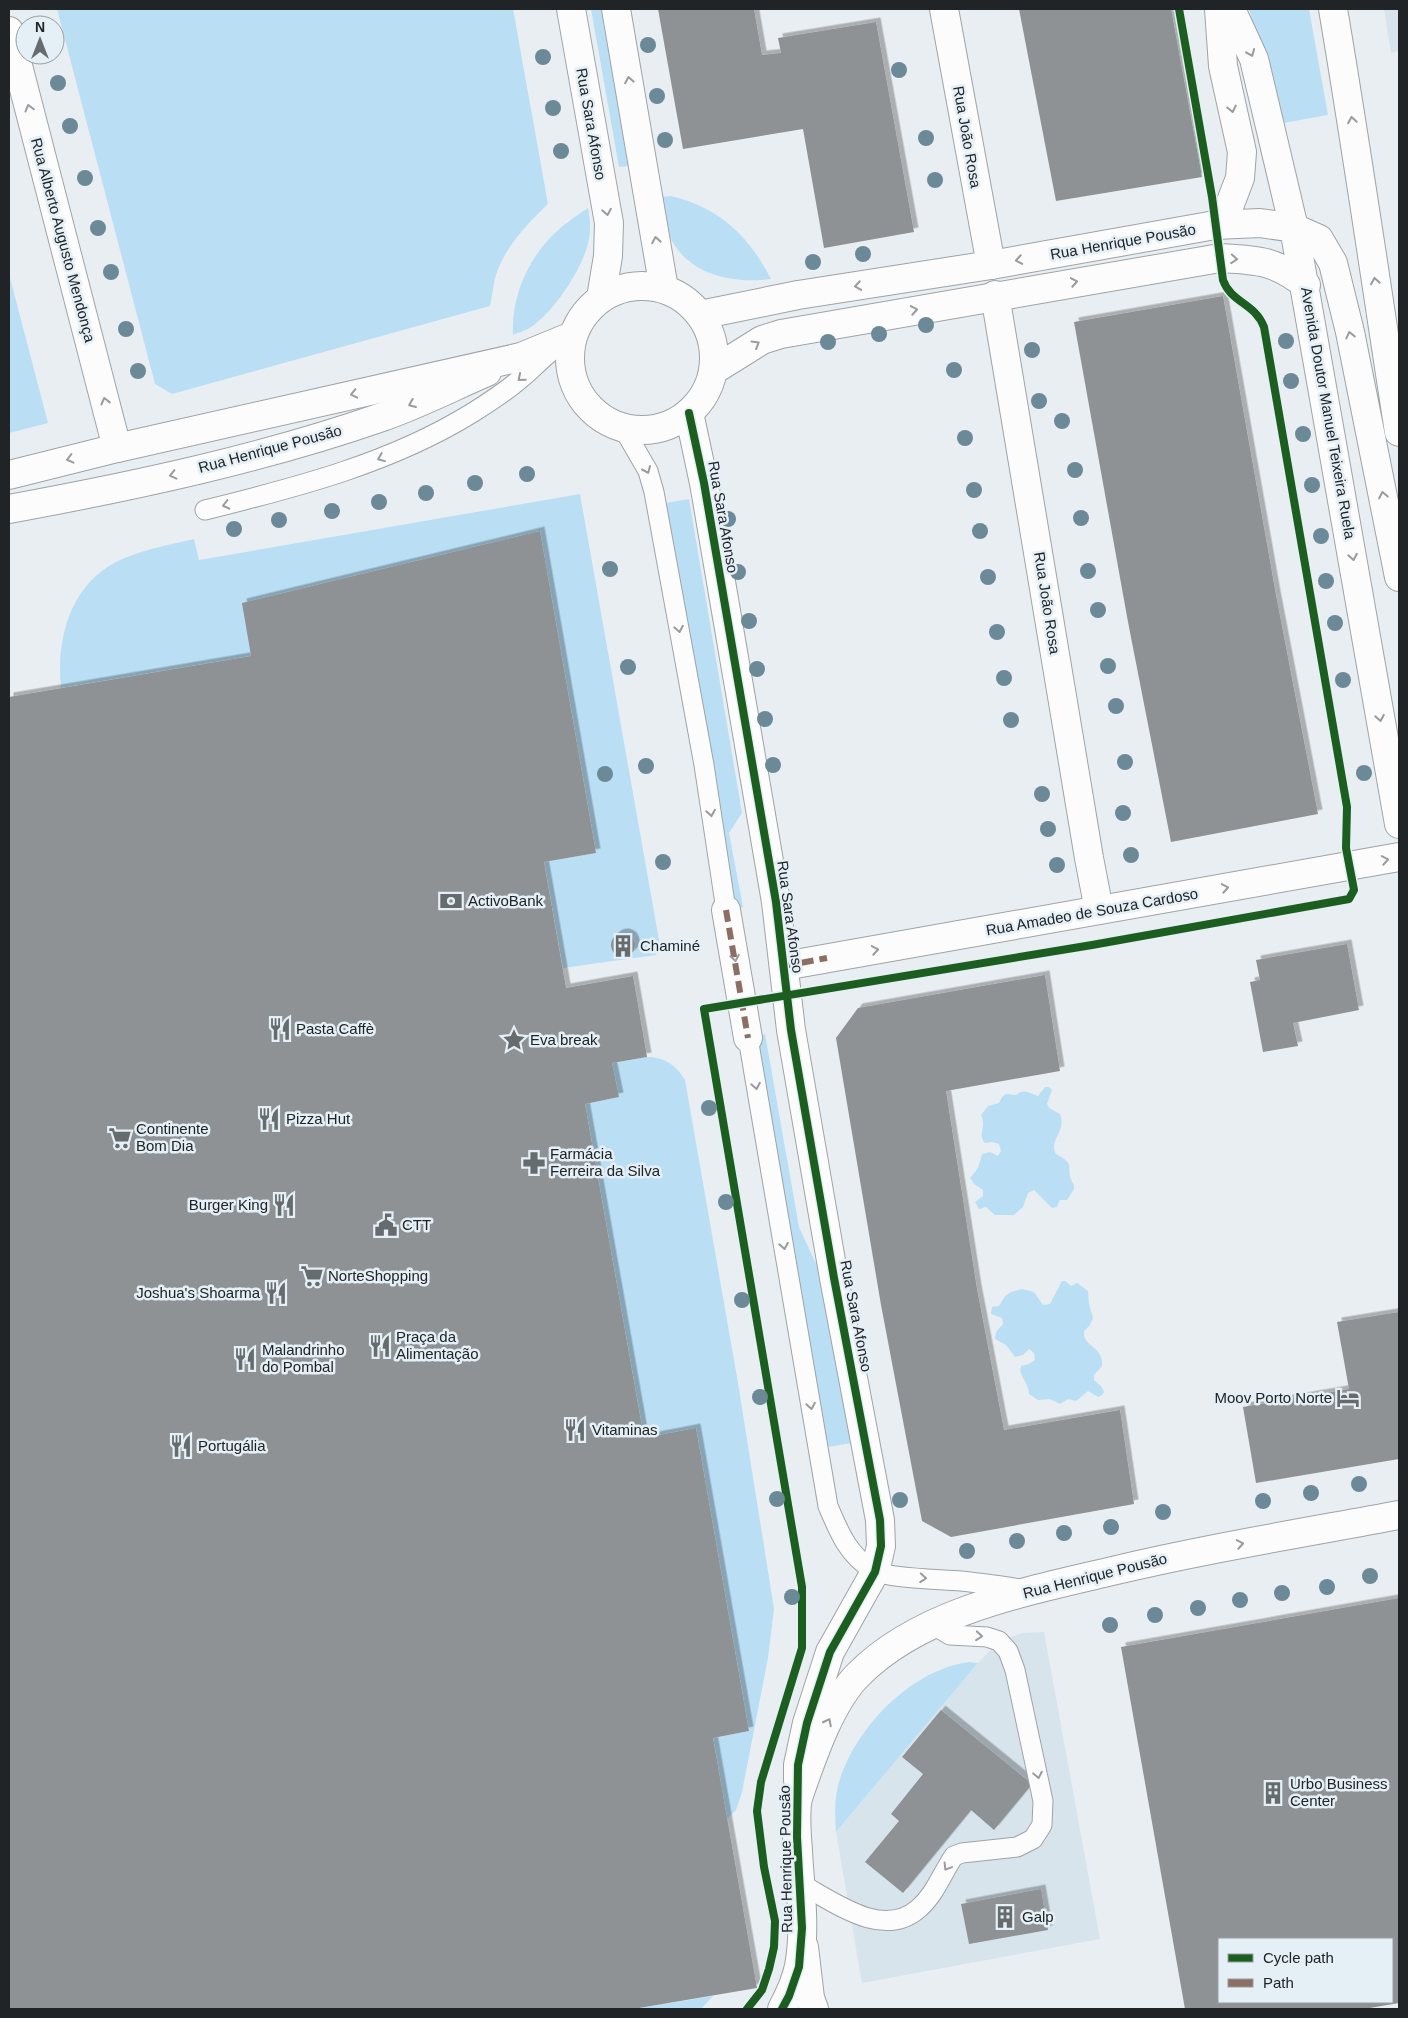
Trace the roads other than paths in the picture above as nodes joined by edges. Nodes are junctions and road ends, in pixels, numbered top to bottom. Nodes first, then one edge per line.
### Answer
1 (571, 9) edge
2 (616, 9) edge
3 (944, 9) edge
4 (1220, 9) edge
5 (1231, 9) edge
6 (1333, 9) edge
7 (9, 31) edge
8 (1222, 225) junction
9 (1294, 228) junction
10 (991, 265) junction
11 (1306, 285) junction
12 (664, 289) junction
13 (995, 296) junction
14 (601, 298) junction
15 (700, 315) junction
16 (572, 336) junction
17 (521, 357) junction
18 (1394, 362) edge
19 (714, 370) junction
20 (689, 414) junction
21 (623, 428) junction
22 (1399, 432) edge
23 (117, 448) junction
24 (9, 475) edge
25 (9, 508) edge
26 (206, 510) dead end
27 (1399, 577) edge
28 (1399, 824) edge
29 (1399, 857) edge
30 (726, 910) joint
31 (1099, 910) junction
32 (784, 966) junction
33 (748, 1038) joint
34 (1399, 1515) edge
35 (875, 1572) junction
36 (1030, 1590) junction
37 (933, 1625) junction
38 (797, 1799) junction
39 (800, 1883) junction
40 (802, 1928) junction
41 (782, 2009) edge
42 (814, 2009) edge

1 -> 14 street, Rua Sara Afonso
12 -> 2 street
3 - 10 street, Rua João Rosa
4 -> 8 street
5 -> 9 street, Avenida Doutor Manuel Teixeira Ruela
18 -> 6 street
23 -> 7 street, Rua Alberto Augusto Mendonça
8 - 9 street, Rua Henrique Pousão
8 -> 10 street, Rua Henrique Pousão
9 - 11 street, Avenida Doutor Manuel Teixeira Ruela
27 -> 9 street, Rua Henrique Pousão
10 -> 15 street, Rua Henrique Pousão
13 -> 11 street, Rua Henrique Pousão
11 -> 28 street, Avenida Doutor Manuel Teixeira Ruela
12 - 14 street
12 - 15 street
19 -> 13 street, Rua Henrique Pousão
13 - 31 street, Rua João Rosa
14 - 16 street
15 - 19 street
16 - 17 street, Rua Henrique Pousão
16 - 21 street
16 -> 26 lane
17 -> 23 street, Rua Henrique Pousão
17 -> 25 street, Rua Henrique Pousão
18 - 22 street
19 - 20 street
20 - 21 street
20 - 32 street, Rua Sara Afonso
21 -> 30 lane
23 -> 24 street, Rua Henrique Pousão
31 -> 29 street, Rua Amadeo de Souza Cardoso
30 -> 33 street
32 -> 31 street, Rua Amadeo de Souza Cardoso
32 - 35 street, Rua Sara Afonso
33 -> 35 lane
36 -> 34 street, Rua Henrique Pousão
35 -> 36 lane
35 - 38 street, Rua Henrique Pousão
36 - 37 street, Rua Henrique Pousão
38 -> 37 street, Rua Henrique Pousão
37 -> 39 lane
38 - 39 street, Rua Henrique Pousão
39 - 40 street, Rua Henrique Pousão
40 - 41 street, Rua Henrique Pousão
40 - 42 street, Rua Henrique Pousão

